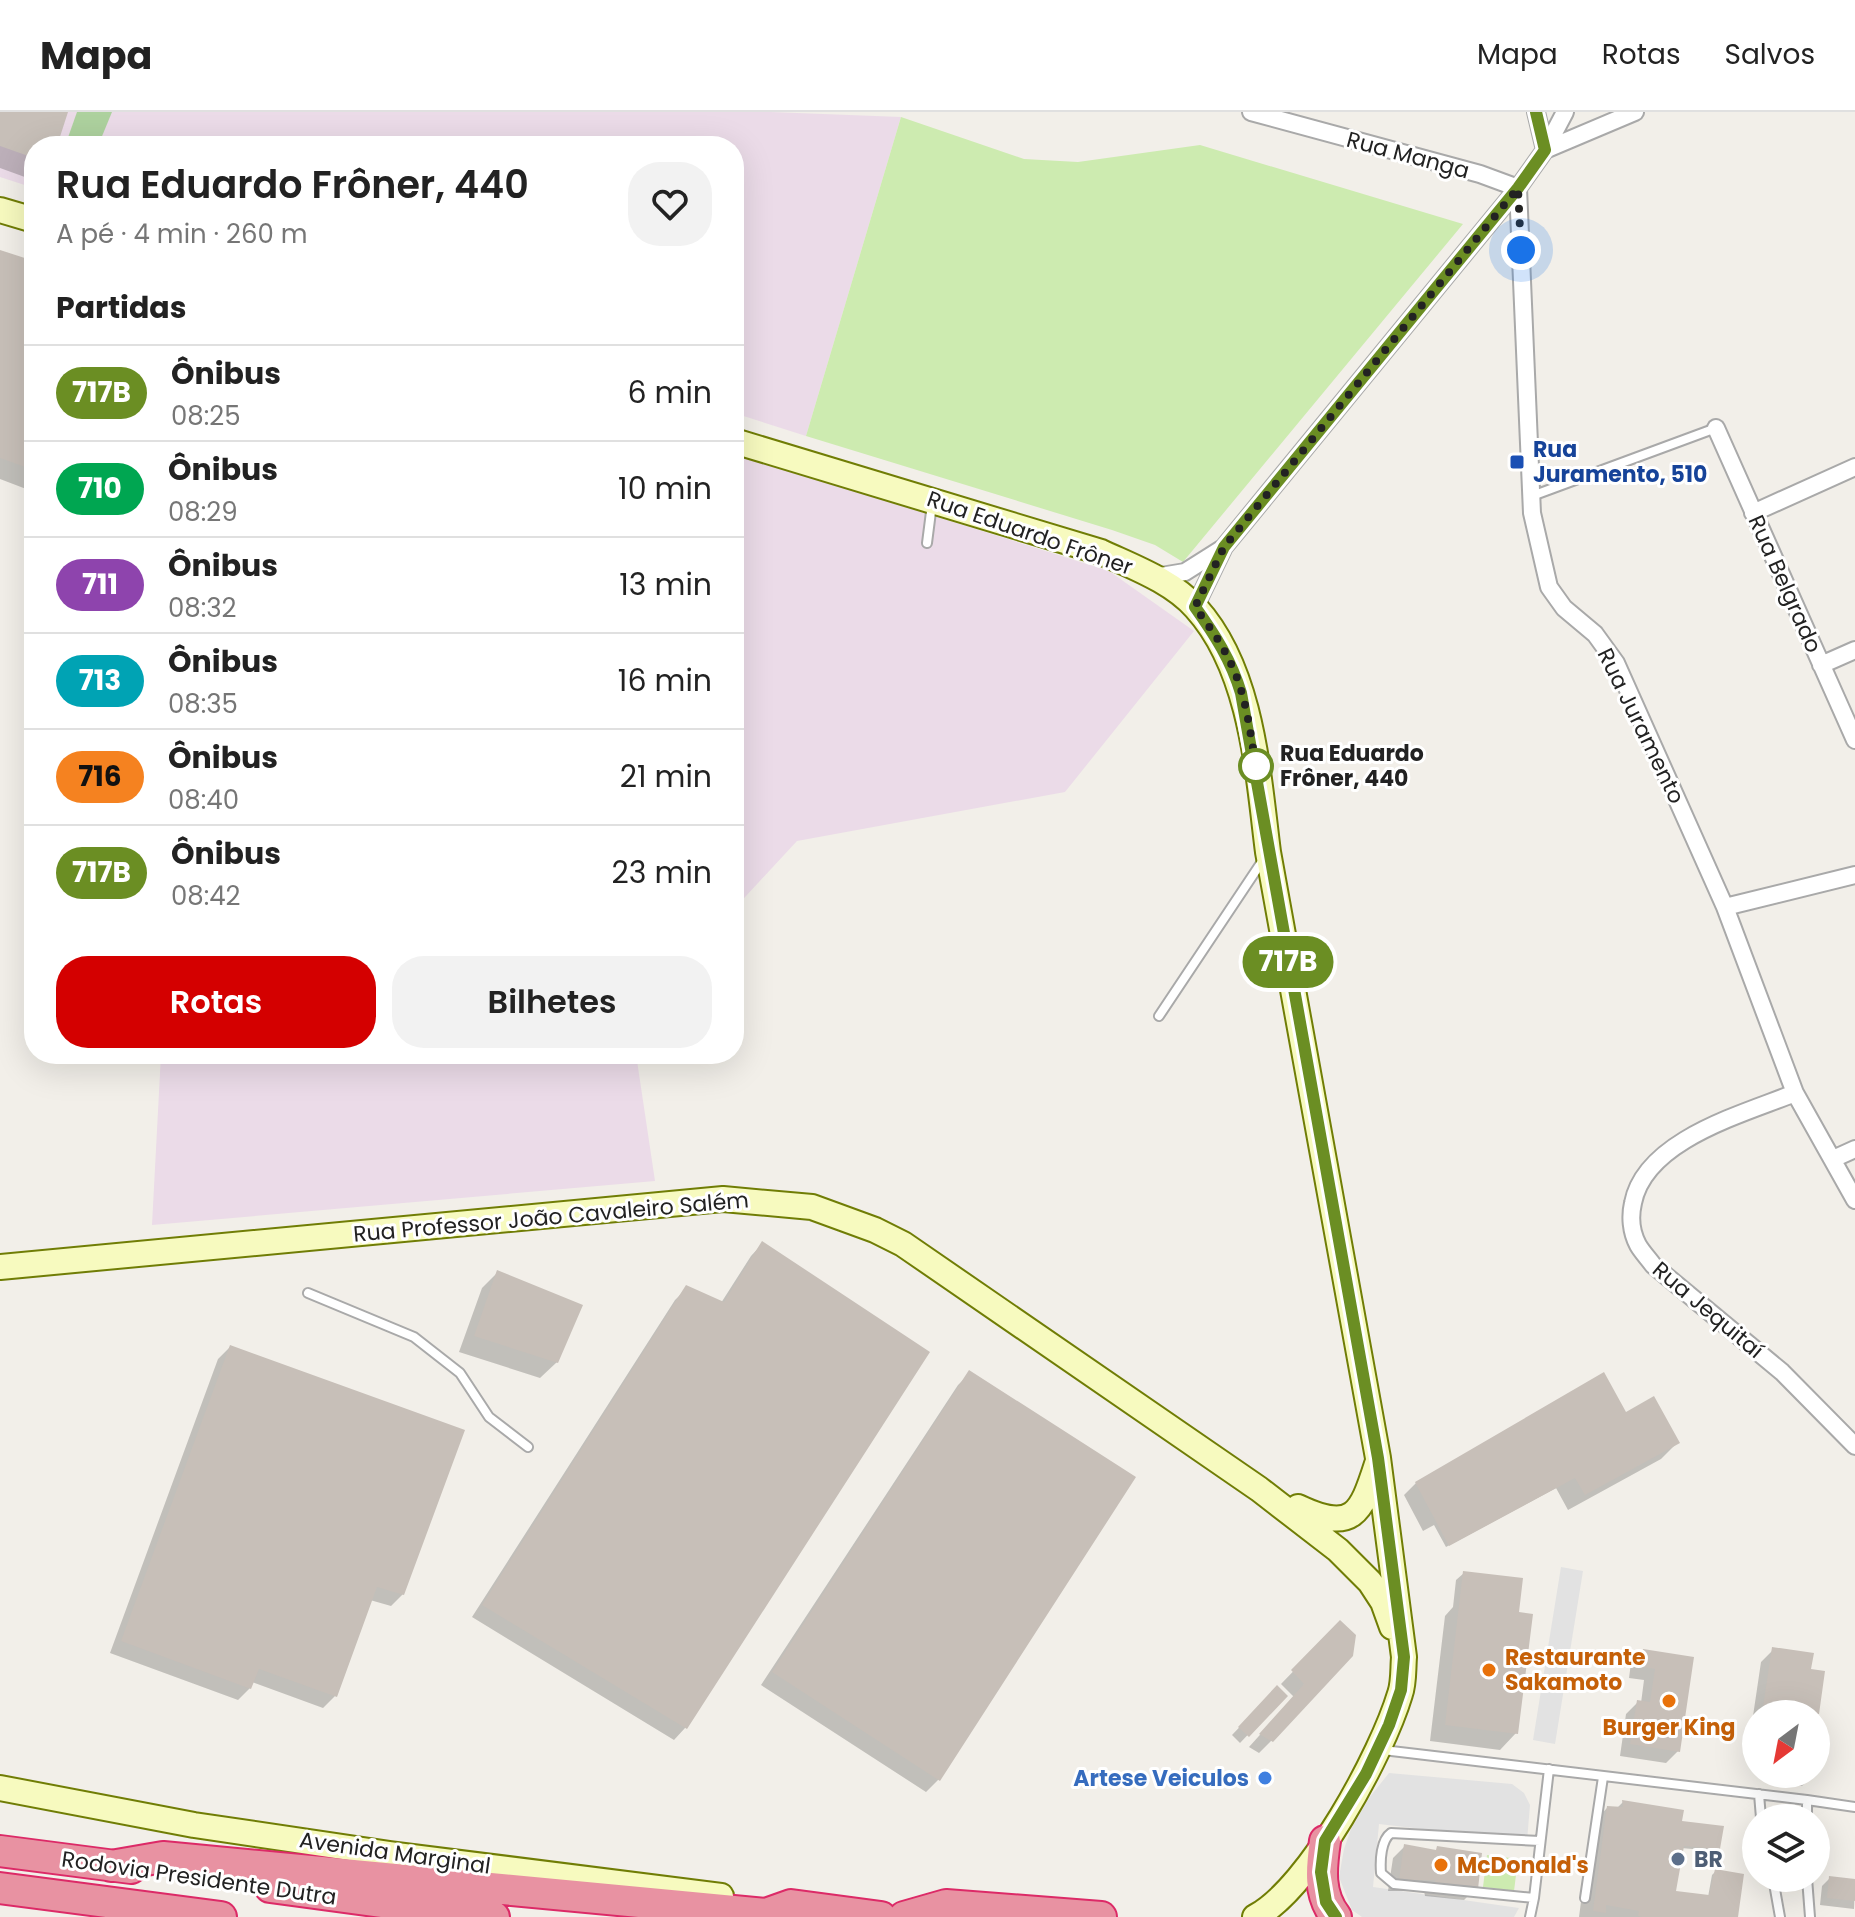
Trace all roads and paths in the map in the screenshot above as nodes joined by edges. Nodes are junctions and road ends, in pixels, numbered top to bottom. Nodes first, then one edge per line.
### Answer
1 (1251, 112) edge
2 (1536, 112) edge
3 (1565, 112) edge
4 (1635, 112) edge
5 (1545, 150) junction
6 (1518, 188) junction
7 (0, 210) edge
8 (24, 217) edge
9 (1716, 428) joint
10 (744, 444) edge
11 (1855, 467) edge
12 (1531, 496) junction
13 (932, 500) junction
14 (1753, 513) junction
15 (927, 543) dead end
16 (1224, 547) junction
17 (1155, 577) junction
18 (1195, 607) junction
19 (1855, 650) edge
20 (1821, 665) junction
21 (1855, 740) edge
22 (1268, 852) junction
23 (1855, 875) edge
24 (1725, 907) junction
25 (1159, 1016) dead end
26 (1795, 1093) junction
27 (1855, 1149) edge
28 (1833, 1159) junction
29 (1855, 1200) edge
30 (0, 1267) edge
31 (308, 1293) dead end
32 (1855, 1446) edge
33 (528, 1447) dead end
34 (1378, 1458) junction
35 (1259, 1489) junction
36 (1404, 1657) junction
37 (1378, 1750) junction
38 (1549, 1769) junction
39 (1603, 1777) junction
40 (0, 1788) edge
41 (1759, 1794) junction
42 (1807, 1800) junction
43 (1760, 1804) edge
44 (1807, 1804) edge
45 (1855, 1807) edge
46 (1325, 1841) junction
47 (1540, 1841) junction
48 (0, 1851) edge
49 (111, 1866) junction
50 (0, 1888) edge
51 (1776, 1892) edge
52 (1808, 1892) edge
53 (1534, 1898) junction
54 (1585, 1898) dead end
55 (791, 1905) junction
56 (221, 1917) edge
57 (494, 1917) edge
58 (881, 1917) edge
59 (904, 1917) edge
60 (1101, 1917) edge
61 (1255, 1917) edge
62 (1336, 1917) edge
63 (1530, 1917) edge
64 (1780, 1917) edge
65 (1810, 1917) edge

1 - 6 street, Rua Manga
2 - 5 street
3 - 5 street
4 - 5 street
5 - 6 street
6 - 12 street, Rua Juramento
6 - 16 street
7 - 8 main road
9 - 12 lane
9 - 14 street, Rua Belgrado
10 - 13 main road, Rua Eduardo Frôner
11 - 14 street
12 - 24 street, Rua Juramento
13 - 15 lane
13 - 17 main road, Rua Eduardo Frôner
14 - 20 street, Rua Belgrado
16 - 17 street
16 - 18 street
17 - 18 main road, Rua Eduardo Frôner
18 - 22 main road, Rua Eduardo Frôner
19 - 20 street
20 - 21 street, Rua Belgrado
22 - 25 lane
22 - 34 main road, Rua Eduardo Frôner
23 - 24 street
24 - 26 street, Rua Juramento
26 - 28 street, Rua Juramento
26 - 32 street, Rua Jequitaí
27 - 28 street
28 - 29 street, Rua Juramento
30 - 35 main road, Rua Professor João Cavaleiro Salém
31 - 33 lane
34 - 35 main road, Rua Professor João Cavaleiro Salém
34 - 36 main road, Rua Eduardo Frôner
35 - 36 main road, Rua Professor João Cavaleiro Salém
36 - 37 main road, Rua Eduardo Frôner
37 - 38 lane
37 - 46 main road, Rua Eduardo Frôner
38 - 39 lane
38 - 47 lane
39 - 41 lane
39 - 54 lane
40 - 55 main road, Avenida Marginal
41 - 42 lane
41 - 43 lane
42 - 44 lane
42 - 45 lane
46 - 61 main road, Rua Eduardo Frôner
46 - 62 highway
47 - 53 lane
47 - 53 lane
48 - 49 highway, Rodovia Presidente Dutra
49 - 55 highway
49 - 57 highway, Rodovia Presidente Dutra
50 - 56 highway, Rodovia Presidente Dutra
51 - 64 lane
52 - 65 lane
53 - 63 lane
55 - 58 highway
59 - 60 highway

